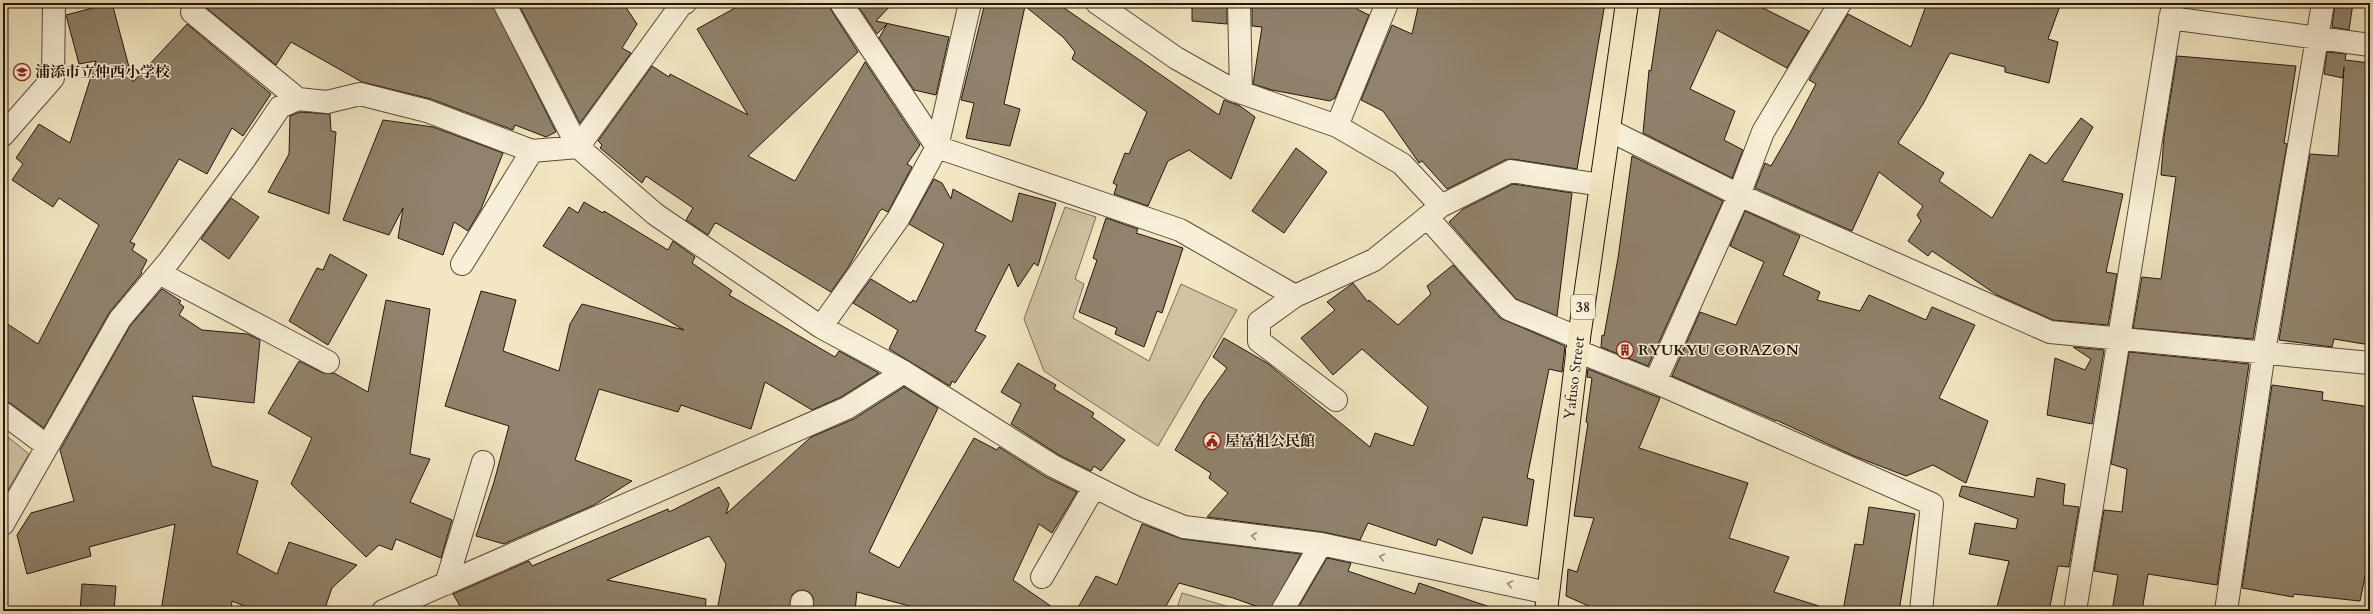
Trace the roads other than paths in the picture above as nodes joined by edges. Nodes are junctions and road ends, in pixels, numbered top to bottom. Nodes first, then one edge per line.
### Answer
1 (54, 3) edge
2 (504, 3) edge
3 (685, 3) edge
4 (841, 3) edge
5 (970, 3) edge
6 (1097, 3) edge
7 (1239, 3) edge
8 (1387, 3) edge
9 (1627, 3) edge
10 (1840, 3) edge
11 (2323, 3) edge
12 (2171, 11) edge
13 (192, 12) dead end
14 (2317, 39) junction
15 (2370, 45) edge
16 (1241, 93) junction
17 (298, 99) junction
18 (1337, 126) junction
19 (1609, 130) junction
20 (3, 135) edge
21 (578, 147) junction
22 (938, 147) junction
23 (532, 152) junction
24 (1601, 185) junction
25 (1739, 195) junction
26 (1434, 211) junction
27 (462, 264) dead end
28 (159, 273) junction
29 (1295, 296) junction
30 (821, 327) junction
31 (2117, 338) junction
32 (1578, 344) junction
33 (2264, 352) junction
34 (328, 362) dead end
35 (2370, 363) edge
36 (904, 372) junction
37 (1655, 382) junction
38 (1336, 400) dead end
39 (3, 414) edge
40 (47, 446) junction
41 (483, 462) dead end
42 (1094, 487) junction
43 (3, 524) edge
44 (1321, 544) junction
45 (1042, 577) dead end
46 (446, 584) junction
47 (1547, 602) edge
48 (383, 611) edge
49 (1282, 611) edge
50 (1921, 611) edge
51 (2075, 611) edge
52 (2226, 611) edge

1 - 20 street
2 - 21 street
3 - 21 street
4 - 22 street
5 - 22 street
6 - 16 street
7 - 16 street
8 - 18 street
9 - 19 main road, Yafuso Street / 38
10 - 25 street
11 - 14 street
12 - 14 street
12 - 31 street
13 - 17 street
14 - 15 street
14 - 33 street
16 - 18 street
17 - 23 street
17 - 28 street
18 - 26 street
19 - 24 main road, Yafuso Street / 38
19 - 25 street
21 - 23 street
21 - 30 street
22 - 29 street
22 - 30 street
23 - 27 street
24 - 26 street
24 - 32 main road, Yafuso Street / 38
25 - 31 street
25 - 37 street
26 - 29 street
26 - 32 street
28 - 34 street
28 - 40 street
29 - 38 street
30 - 36 street
31 - 33 street
31 - 51 street
32 - 37 street
32 - 47 main road, Yafuso Street / 38
33 - 35 street
33 - 52 street
36 - 42 street
36 - 46 street
37 - 50 street
39 - 40 street
40 - 43 street
41 - 46 street
44 -> 42 street
42 - 45 street
47 -> 44 street
44 - 49 street
46 - 48 street

